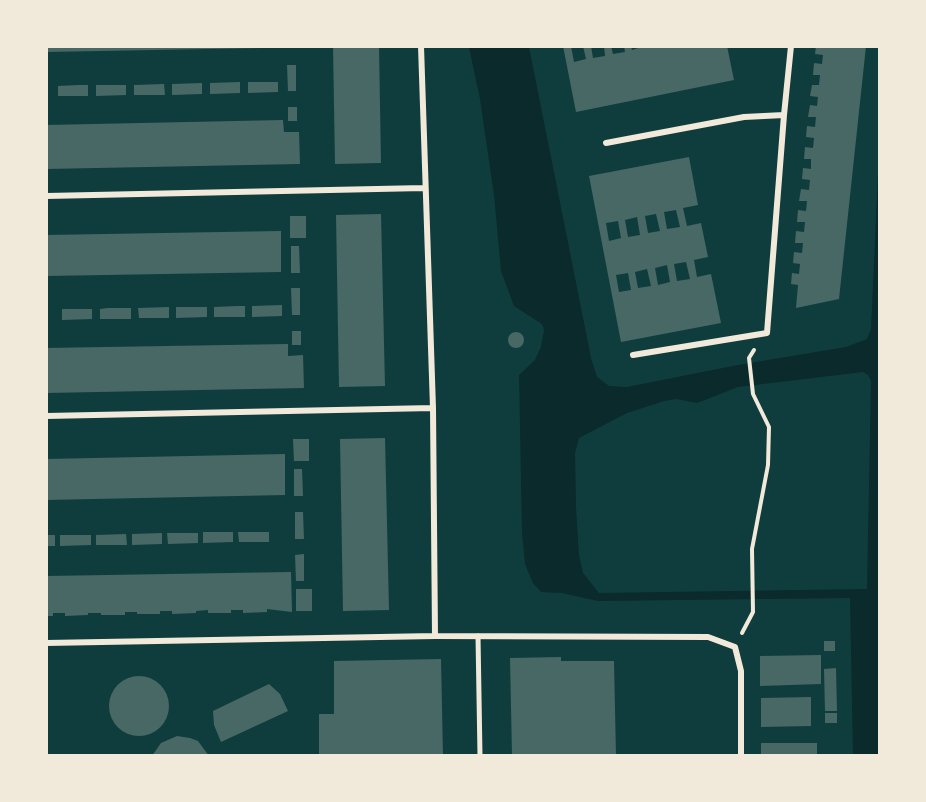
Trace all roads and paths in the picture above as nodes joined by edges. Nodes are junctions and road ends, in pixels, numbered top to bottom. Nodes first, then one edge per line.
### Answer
1 (421, 46) edge
2 (791, 46) edge
3 (784, 115) junction
4 (606, 143) dead end
5 (424, 188) junction
6 (46, 196) edge
7 (633, 356) dead end
8 (749, 358) dead end
9 (433, 408) junction
10 (46, 416) edge
11 (435, 636) junction
12 (478, 636) junction
13 (46, 643) edge
14 (735, 647) junction
15 (480, 756) edge
16 (741, 756) edge

1 - 5 street
2 - 3 street
3 - 4 street
3 - 7 street
5 - 6 street
5 - 9 street
8 - 14 path
9 - 10 street
9 - 11 street
11 - 12 street
11 - 13 street
12 - 14 street
12 - 15 street
14 - 16 street

